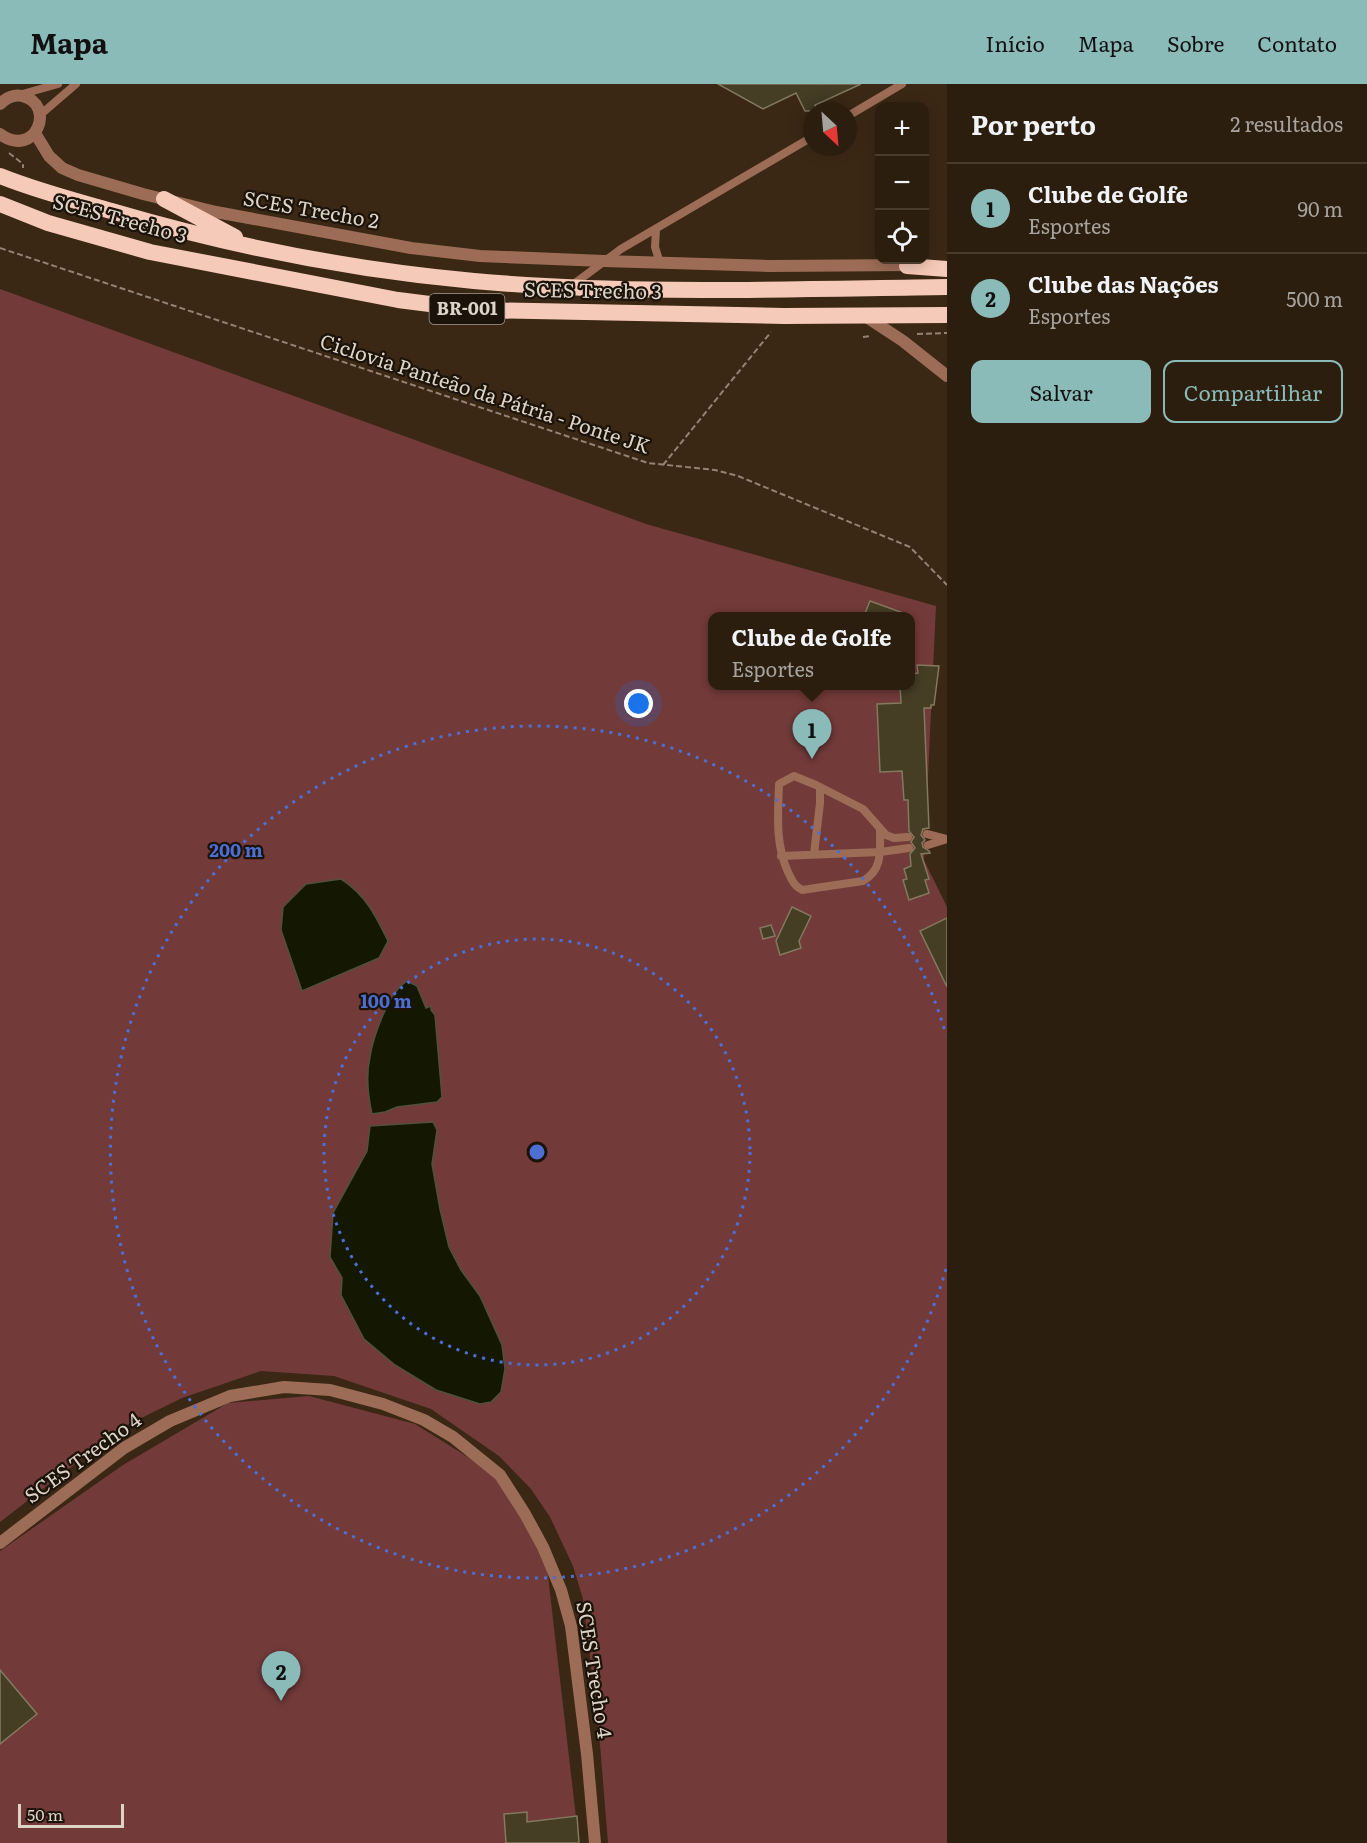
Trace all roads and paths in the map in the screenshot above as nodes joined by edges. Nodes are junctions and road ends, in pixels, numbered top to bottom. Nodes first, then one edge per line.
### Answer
1 (58, 84) edge
2 (76, 84) edge
3 (902, 84) edge
4 (6, 98) edge
5 (857, 111) edge
6 (40, 115) junction
7 (35, 133) junction
8 (0, 134) edge
9 (803, 142) edge
10 (8, 152) dead end
11 (0, 176) edge
12 (24, 185) junction
13 (164, 199) junction
14 (0, 204) edge
15 (656, 229) junction
16 (251, 246) junction
17 (1, 247) edge
18 (604, 261) junction
19 (660, 262) junction
20 (947, 263) edge
21 (907, 266) junction
22 (947, 269) edge
23 (570, 287) junction
24 (947, 287) edge
25 (864, 315) junction
26 (947, 315) edge
27 (784, 316) junction
28 (947, 376) edge
29 (663, 465) junction
30 (947, 585) edge
31 (820, 787) junction
32 (880, 830) junction
33 (927, 834) dead end
34 (908, 837) dead end
35 (928, 845) dead end
36 (909, 848) dead end
37 (880, 852) junction
38 (814, 854) junction
39 (781, 856) junction
40 (0, 1543) edge
41 (595, 1843) edge

1 - 4 lane
2 - 6 lane
3 - 5 lane
4 - 6 street
6 - 7 street
7 - 8 street
7 - 13 street, SCES Trecho 2
9 - 15 lane
10 - 12 path
11 - 12 highway, SCES Trecho 3 / BR-001
12 - 16 highway, SCES Trecho 3 / BR-001
13 - 16 highway
13 - 18 street, SCES Trecho 2
14 - 27 highway, SCES Trecho 3 / BR-001
15 - 18 lane
15 - 19 lane
16 - 23 highway, SCES Trecho 3 / BR-001
17 - 29 path, Ciclovia Panteão da Pátria - Ponte JK
18 - 19 street, SCES Trecho 2
18 - 23 lane
19 - 21 street, SCES Trecho 2
20 - 21 street, SCES Trecho 2
21 - 22 highway
23 - 24 highway, SCES Trecho 3 / BR-001
25 - 26 highway, SCES Trecho 3 / BR-001
25 - 27 highway, SCES Trecho 3 / BR-001
25 - 28 street
27 - 29 path
29 - 30 path, Ciclovia Panteão da Pátria - Ponte JK
31 - 32 lane
31 - 38 lane
31 - 39 lane
32 - 34 lane
32 - 37 lane
33 - 35 lane
36 - 37 lane
37 - 38 lane
37 - 39 lane
38 - 39 lane
40 - 41 street, SCES Trecho 4

